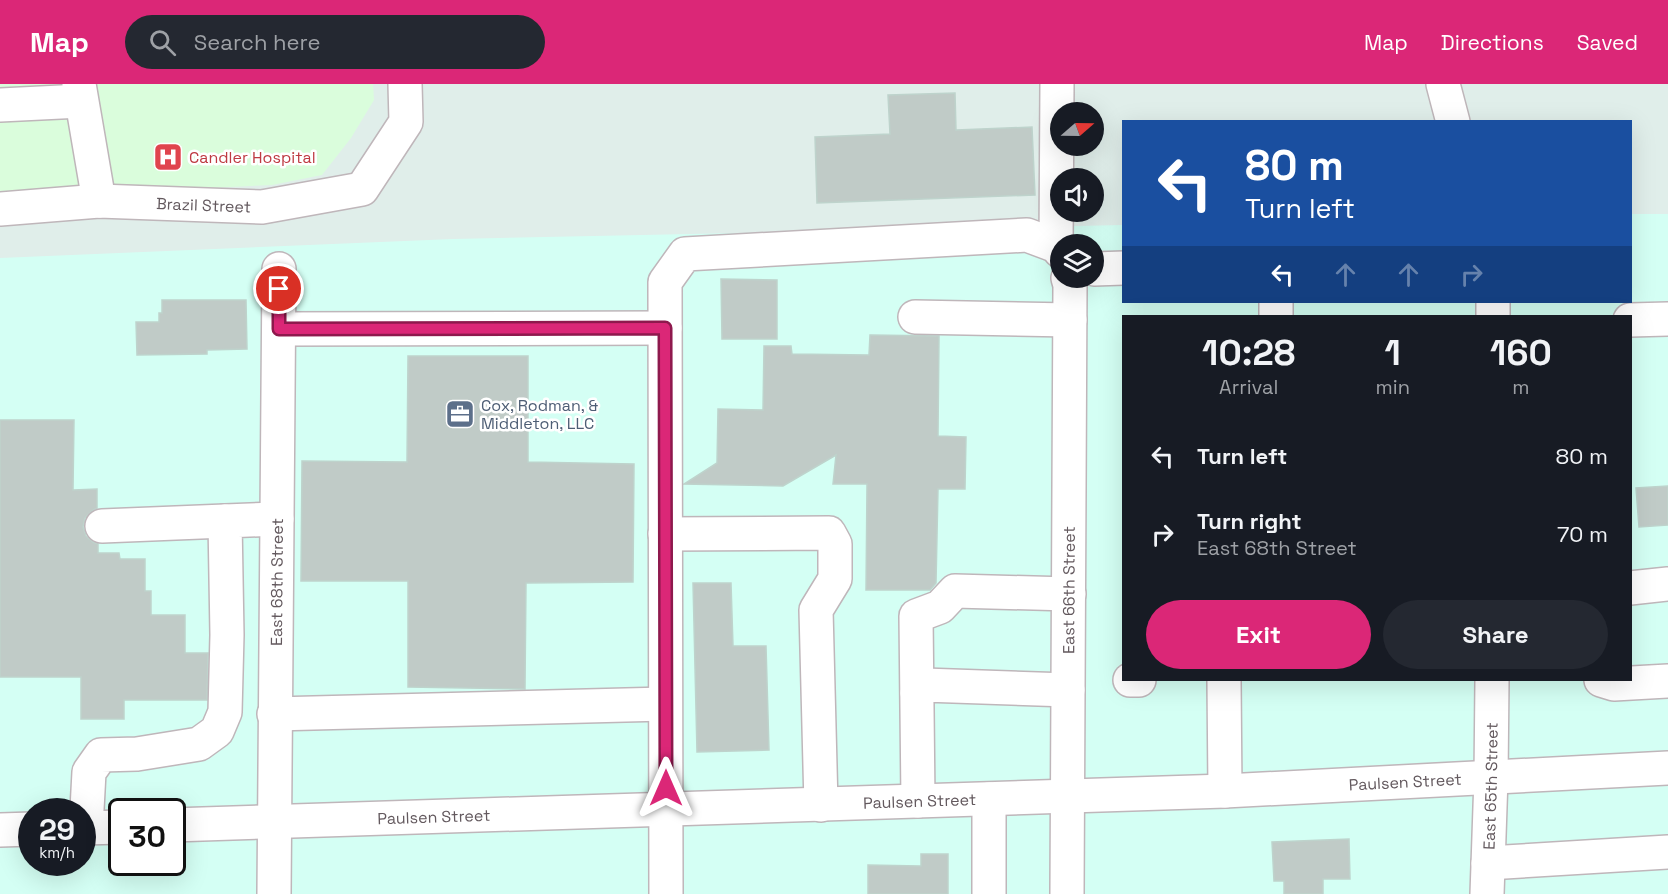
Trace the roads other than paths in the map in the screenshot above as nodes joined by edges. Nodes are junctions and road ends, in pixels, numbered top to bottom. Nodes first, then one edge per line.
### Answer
1 (405, 84) edge
2 (1057, 84) edge
3 (1443, 84) edge
4 (80, 92) edge
5 (0, 105) edge
6 (1452, 120) edge
7 (99, 201) junction
8 (0, 209) edge
9 (1058, 234) edge
10 (1050, 245) edge
11 (1122, 268) edge
12 (279, 269) dead end
13 (1104, 272) edge
14 (1075, 288) edge
15 (915, 317) dead end
16 (1668, 319) edge
17 (1070, 320) junction
18 (1632, 320) edge
19 (665, 328) junction
20 (279, 329) junction
21 (277, 519) junction
22 (225, 521) junction
23 (102, 526) dead end
24 (665, 534) junction
25 (1668, 584) edge
26 (1632, 588) edge
27 (1069, 594) junction
28 (1224, 681) edge
29 (1492, 681) edge
30 (1604, 681) edge
31 (1668, 681) edge
32 (1068, 690) junction
33 (917, 693) junction
34 (665, 704) junction
35 (274, 714) junction
36 (1668, 768) edge
37 (1491, 778) junction
38 (1225, 791) junction
39 (1068, 796) junction
40 (87, 798) edge
41 (989, 799) junction
42 (918, 801) junction
43 (821, 805) junction
44 (666, 810) junction
45 (275, 823) junction
46 (186, 825) edge
47 (18, 829) edge
48 (0, 830) edge
49 (1668, 852) edge
50 (1488, 878) edge
51 (274, 894) edge
52 (666, 894) edge
53 (989, 894) edge
54 (1067, 894) edge

1 - 7 street, Brazil Street
2 - 9 street
3 - 6 street
4 - 5 street
4 - 7 street
7 - 8 street, Brazil Street
10 - 19 street
11 - 13 street
12 - 20 street, East 68th Street
14 - 17 street, East 66th Street
15 - 17 street
16 - 18 street
17 - 27 street, East 66th Street
19 - 20 street
19 - 24 street
20 - 21 street, East 68th Street
21 - 22 street
21 - 35 street, East 68th Street
22 - 23 street
22 - 40 street
24 - 34 street
24 - 43 street
25 - 26 street
27 - 32 street, East 66th Street
27 - 33 street
28 - 38 street
29 - 37 street, East 65th Street
30 - 31 street
32 - 33 street
32 - 39 street, East 66th Street
33 - 42 street
34 - 35 street
34 - 44 street
35 - 45 street, East 68th Street
36 - 37 street, Paulsen Street
37 - 38 street, Paulsen Street
37 - 50 street, East 65th Street
38 - 39 street, Paulsen Street
39 - 41 street, Paulsen Street
39 - 54 street, East 66th Street
41 - 42 street, Paulsen Street
41 - 53 street
42 - 43 street, Paulsen Street
43 - 44 street, Paulsen Street
44 - 45 street, Paulsen Street
44 - 52 street
45 - 46 street, Paulsen Street
45 - 51 street, East 68th Street
47 - 48 street
49 - 50 street

